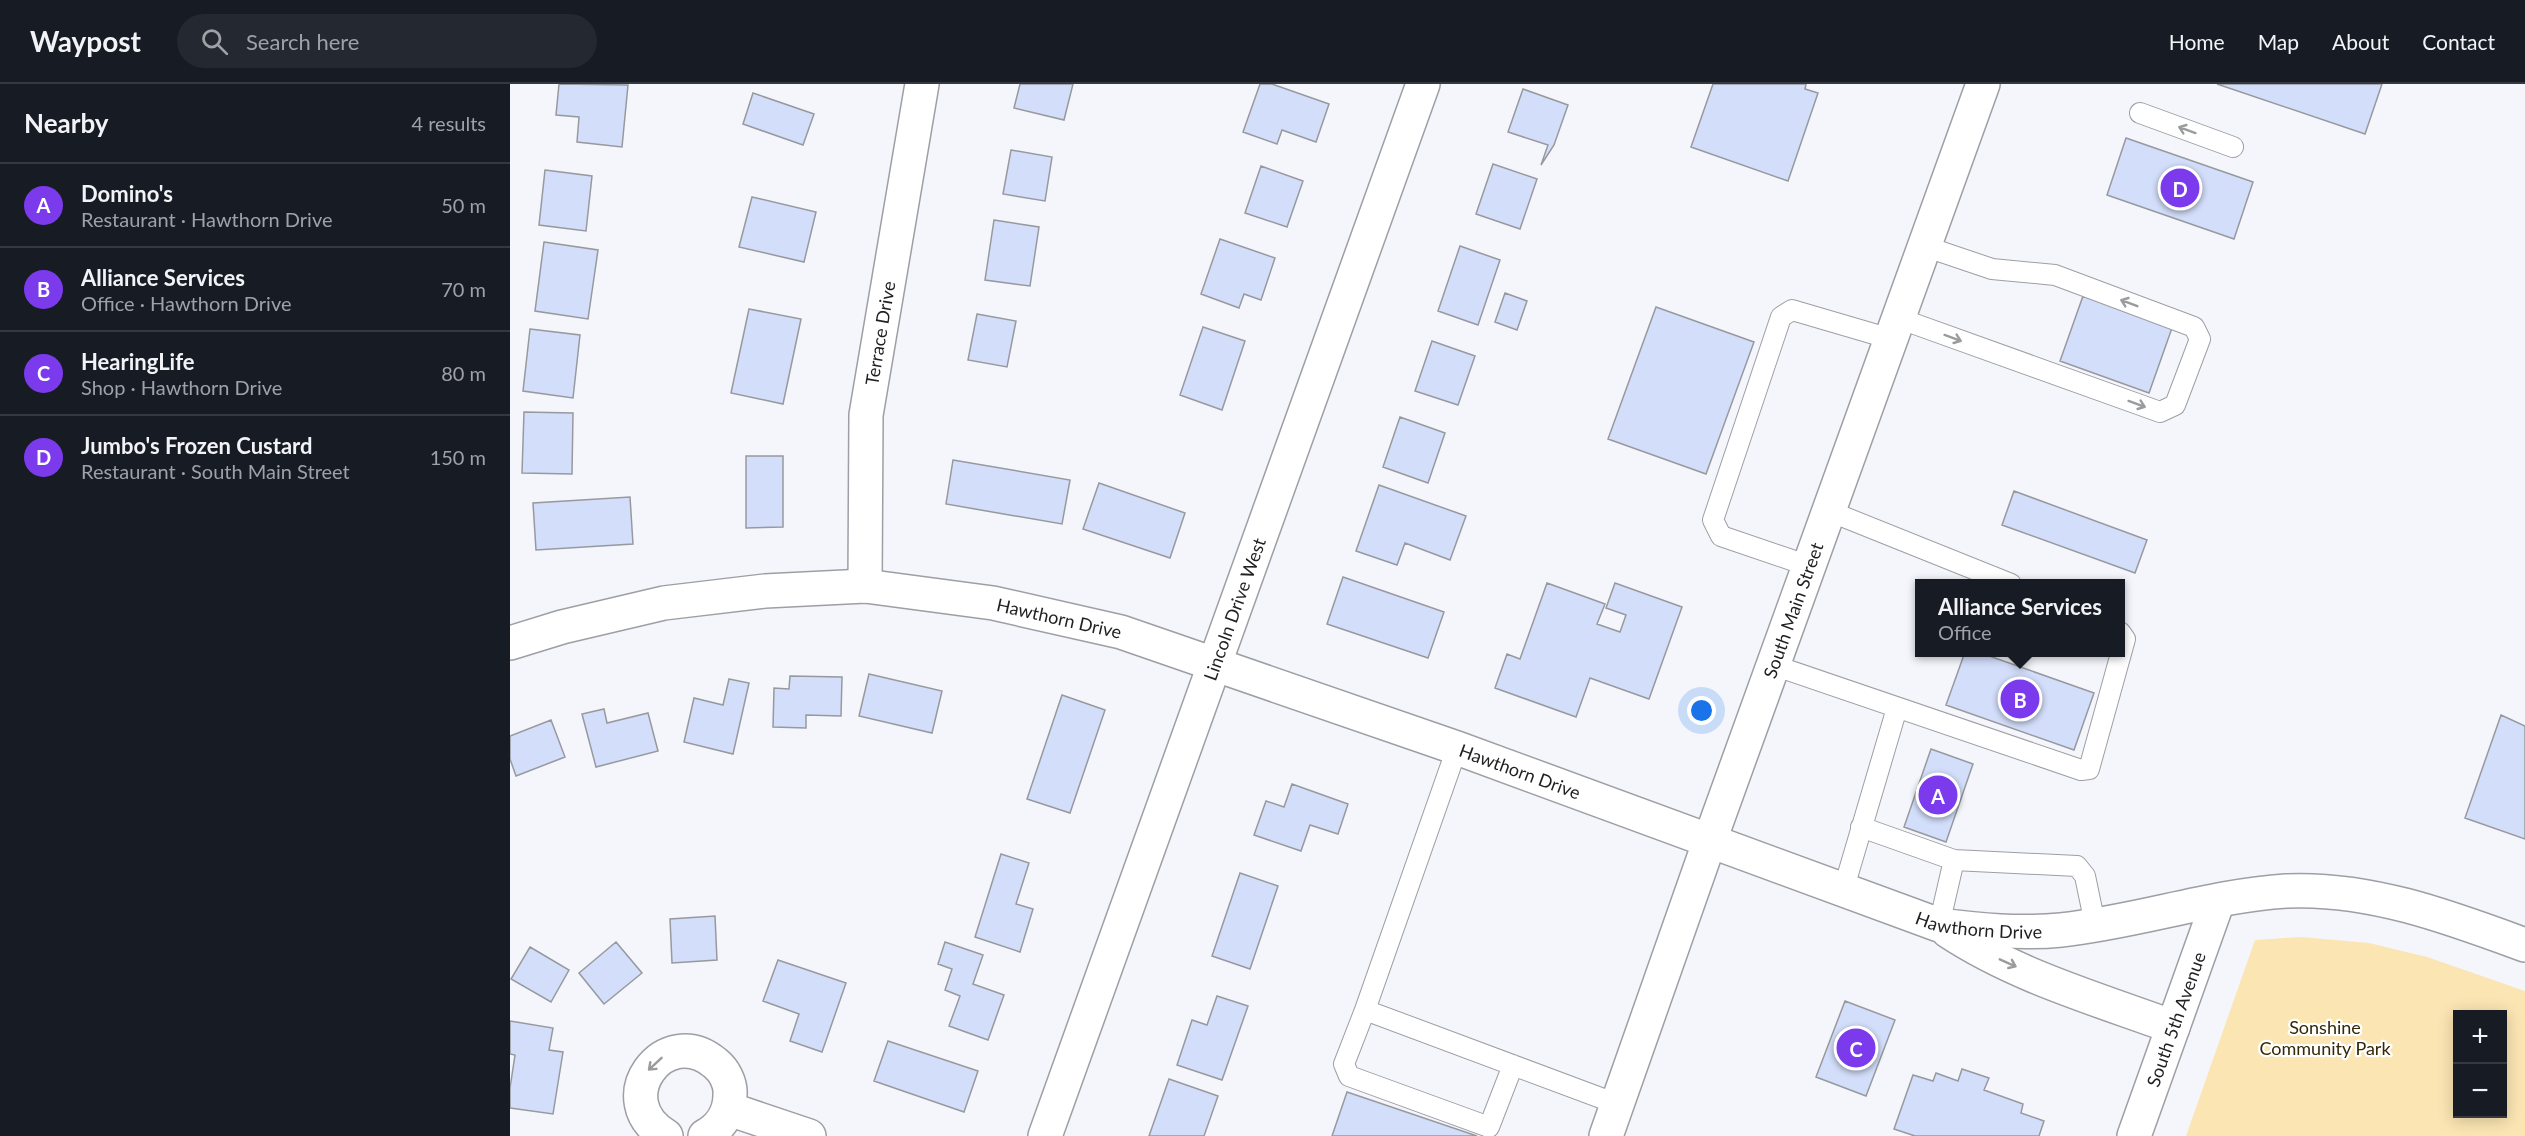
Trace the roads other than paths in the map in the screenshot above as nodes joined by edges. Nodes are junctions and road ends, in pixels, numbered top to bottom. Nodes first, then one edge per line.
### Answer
1 (922, 84) edge
2 (1423, 84) edge
3 (1983, 84) edge
4 (2140, 113) dead end
5 (2233, 147) dead end
6 (1924, 246) junction
7 (1894, 329) junction
8 (1828, 511) junction
9 (1809, 566) junction
10 (1998, 579) edge
11 (865, 586) junction
12 (510, 643) edge
13 (2120, 657) edge
14 (1213, 665) junction
15 (1773, 665) junction
16 (1897, 708) junction
17 (1457, 748) junction
18 (1861, 827) junction
19 (1710, 840) junction
20 (1954, 860) junction
21 (1843, 891) junction
22 (2218, 902) junction
23 (2095, 924) junction
24 (1938, 925) junction
25 (2525, 945) edge
26 (1365, 1010) junction
27 (2173, 1027) junction
28 (1513, 1065) junction
29 (1617, 1104) junction
30 (729, 1109) junction
31 (1487, 1131) edge
32 (666, 1136) edge
33 (705, 1136) edge
34 (809, 1136) edge
35 (1045, 1136) edge
36 (1606, 1136) edge
37 (2134, 1136) edge

1 - 11 street, Terrace Drive
2 - 14 street, Lincoln Drive West
3 - 6 street, South Main Street
5 -> 4 lane
6 - 7 street, South Main Street
7 -> 6 lane
7 - 8 street, South Main Street
7 - 9 lane
8 - 9 street, South Main Street
8 - 10 lane
9 - 15 street, South Main Street
11 - 12 street, Hawthorn Drive
11 - 14 street, Hawthorn Drive
13 - 16 lane
14 - 17 street, Hawthorn Drive
14 - 35 street, Lincoln Drive West
15 - 16 lane
15 - 19 street, South Main Street
16 - 18 lane
17 - 19 street, Hawthorn Drive
17 - 26 lane
18 - 20 lane
18 - 21 lane
19 - 21 street, Hawthorn Drive
19 - 29 street, South Main Street
20 - 23 lane
20 - 24 lane
21 - 24 street, Hawthorn Drive
22 - 23 street, Hawthorn Drive
22 - 25 street, Hawthorn Drive
22 - 27 street, South 5th Avenue
23 - 24 street, Hawthorn Drive
24 -> 27 street
26 - 28 lane
26 - 31 lane
27 - 37 street, South 5th Avenue
28 - 29 lane
28 - 31 lane
29 - 36 street, South Main Street
30 -> 32 street
30 - 33 street
30 - 34 street

